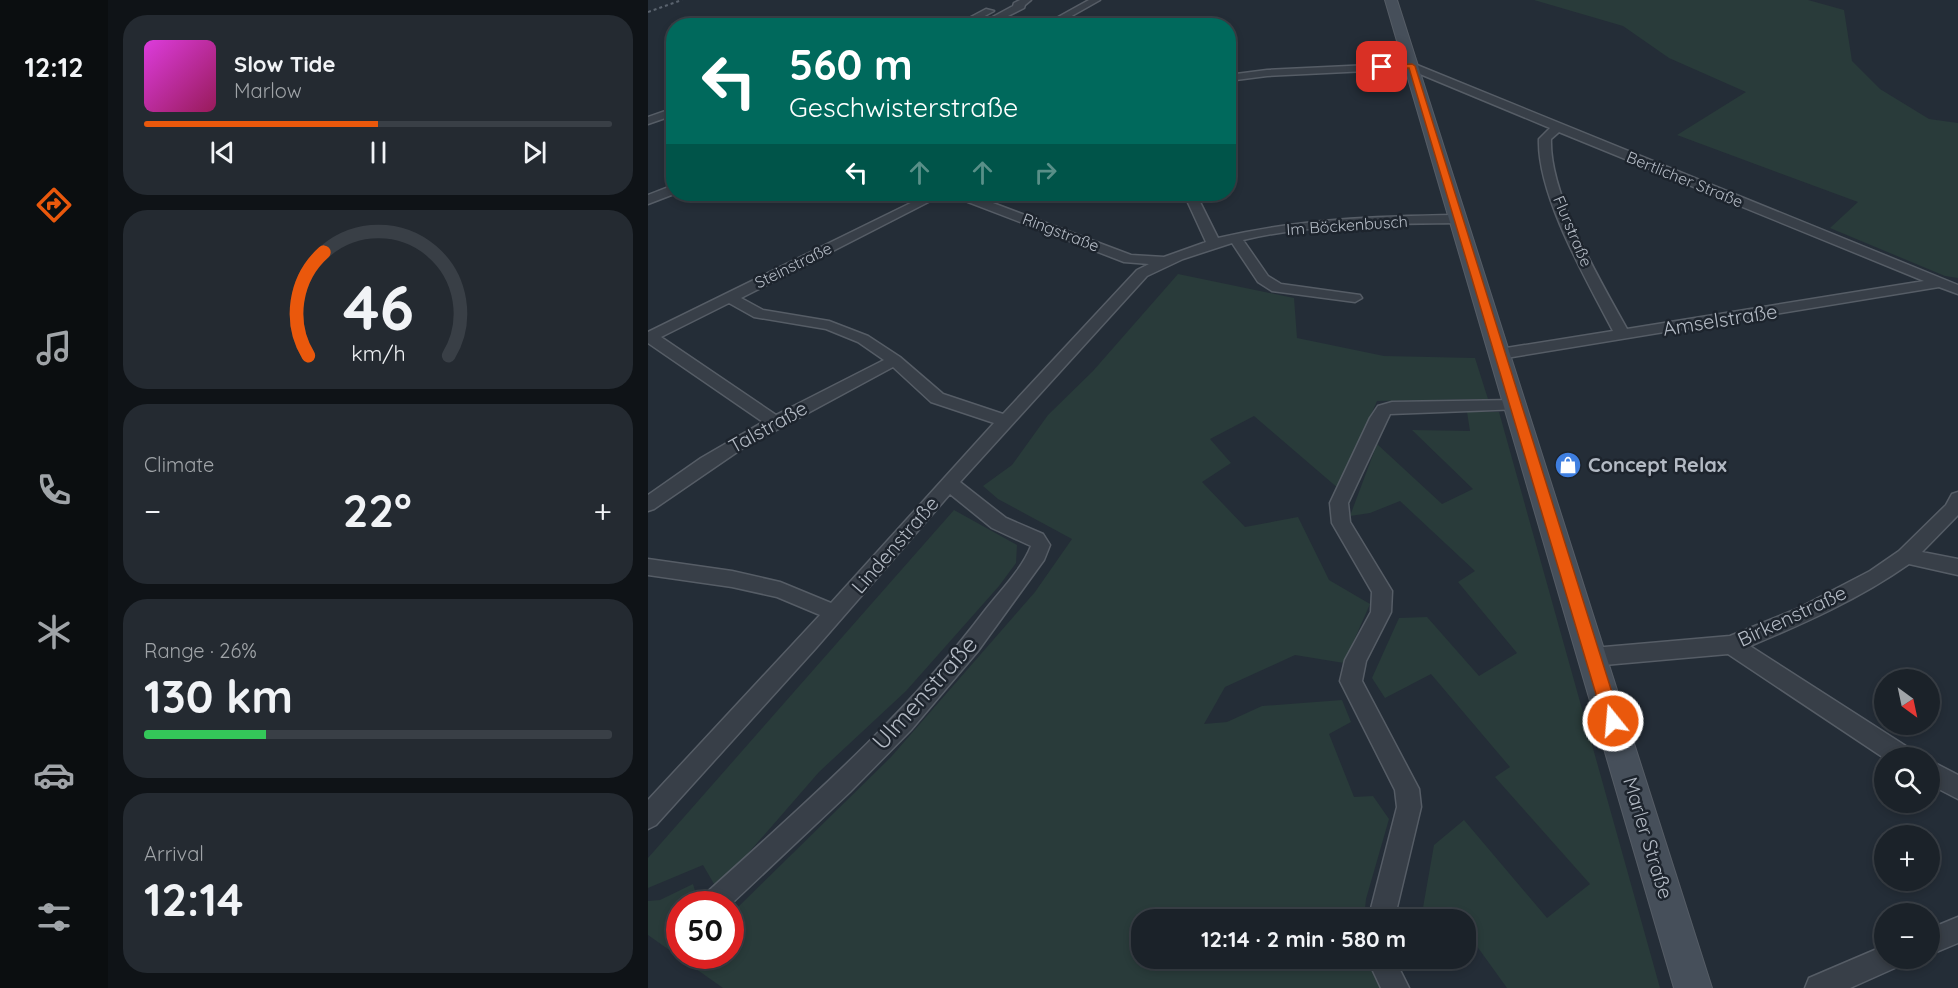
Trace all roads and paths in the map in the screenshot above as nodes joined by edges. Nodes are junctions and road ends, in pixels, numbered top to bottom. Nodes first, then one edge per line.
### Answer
1 (1013, 0) edge
2 (1027, 0) edge
3 (1096, 0) edge
4 (1391, 0) edge
5 (975, 18) edge
6 (996, 18) edge
7 (1061, 18) edge
8 (1412, 67) junction
9 (1236, 77) edge
10 (666, 114) edge
11 (648, 121) edge
12 (1559, 128) junction
13 (666, 192) edge
14 (648, 200) edge
15 (924, 201) edge
16 (978, 201) edge
17 (1193, 201) edge
18 (1459, 219) junction
19 (1236, 240) junction
20 (1214, 244) junction
21 (1129, 258) junction
22 (1163, 261) junction
23 (1142, 273) junction
24 (1940, 283) junction
25 (1958, 290) edge
26 (729, 297) junction
27 (1355, 298) dead end
28 (1623, 335) junction
29 (649, 337) edge
30 (1500, 354) junction
31 (895, 360) junction
32 (1515, 405) junction
33 (1006, 421) junction
34 (774, 422) junction
35 (949, 483) junction
36 (1958, 500) edge
37 (648, 504) edge
38 (1906, 556) junction
39 (648, 567) edge
40 (1958, 567) edge
41 (835, 613) junction
42 (1731, 645) junction
43 (1593, 657) junction
44 (1887, 747) edge
45 (1940, 777) edge
46 (1958, 788) edge
47 (648, 817) edge
48 (727, 891) edge
49 (1384, 909) edge
50 (1958, 930) edge
51 (1940, 937) edge
52 (1874, 964) edge
53 (1386, 969) edge
54 (1395, 988) edge
55 (1693, 988) edge
56 (1819, 988) edge

1 - 5 street
2 - 6 street
3 - 7 street
4 - 8 main road, Marler Straße
8 - 9 street
8 - 12 street, Bertlicher Straße
8 - 18 main road, Marler Straße
10 - 11 street
12 - 24 street, Bertlicher Straße
12 - 28 street, Flurstraße
13 - 14 street
15 - 26 street, Steinstraße
16 - 21 street, Ringstraße
17 - 20 street
18 - 19 street, Im Böckenbusch
18 - 30 main road, Marler Straße
19 - 20 street, Im Böckenbusch
19 - 27 street
20 - 22 street, Im Böckenbusch
21 - 22 street, Ringstraße
21 - 23 street, Ringstraße
22 - 23 street, Im Böckenbusch
23 - 33 street, Lindenstraße
24 - 25 street, Bertlicher Straße
24 - 28 street, Amselstraße
26 - 29 street, Steinstraße
26 - 31 street
28 - 30 street, Amselstraße
29 - 34 street
30 - 32 main road, Marler Straße
31 - 33 street
31 - 34 street, Talstraße
32 - 43 main road, Marler Straße
32 - 49 street
33 - 35 street, Lindenstraße
34 - 37 street, Talstraße
35 - 41 street, Lindenstraße
35 - 48 street, Ulmenstraße
36 - 38 street, Birkenstraße
38 - 40 street
38 - 42 street, Birkenstraße
39 - 41 street
41 - 47 street, Lindenstraße
42 - 43 street, Birkenstraße
42 - 44 street
43 - 55 main road, Marler Straße
45 - 46 street
50 - 51 street
52 - 56 street
53 - 54 street

